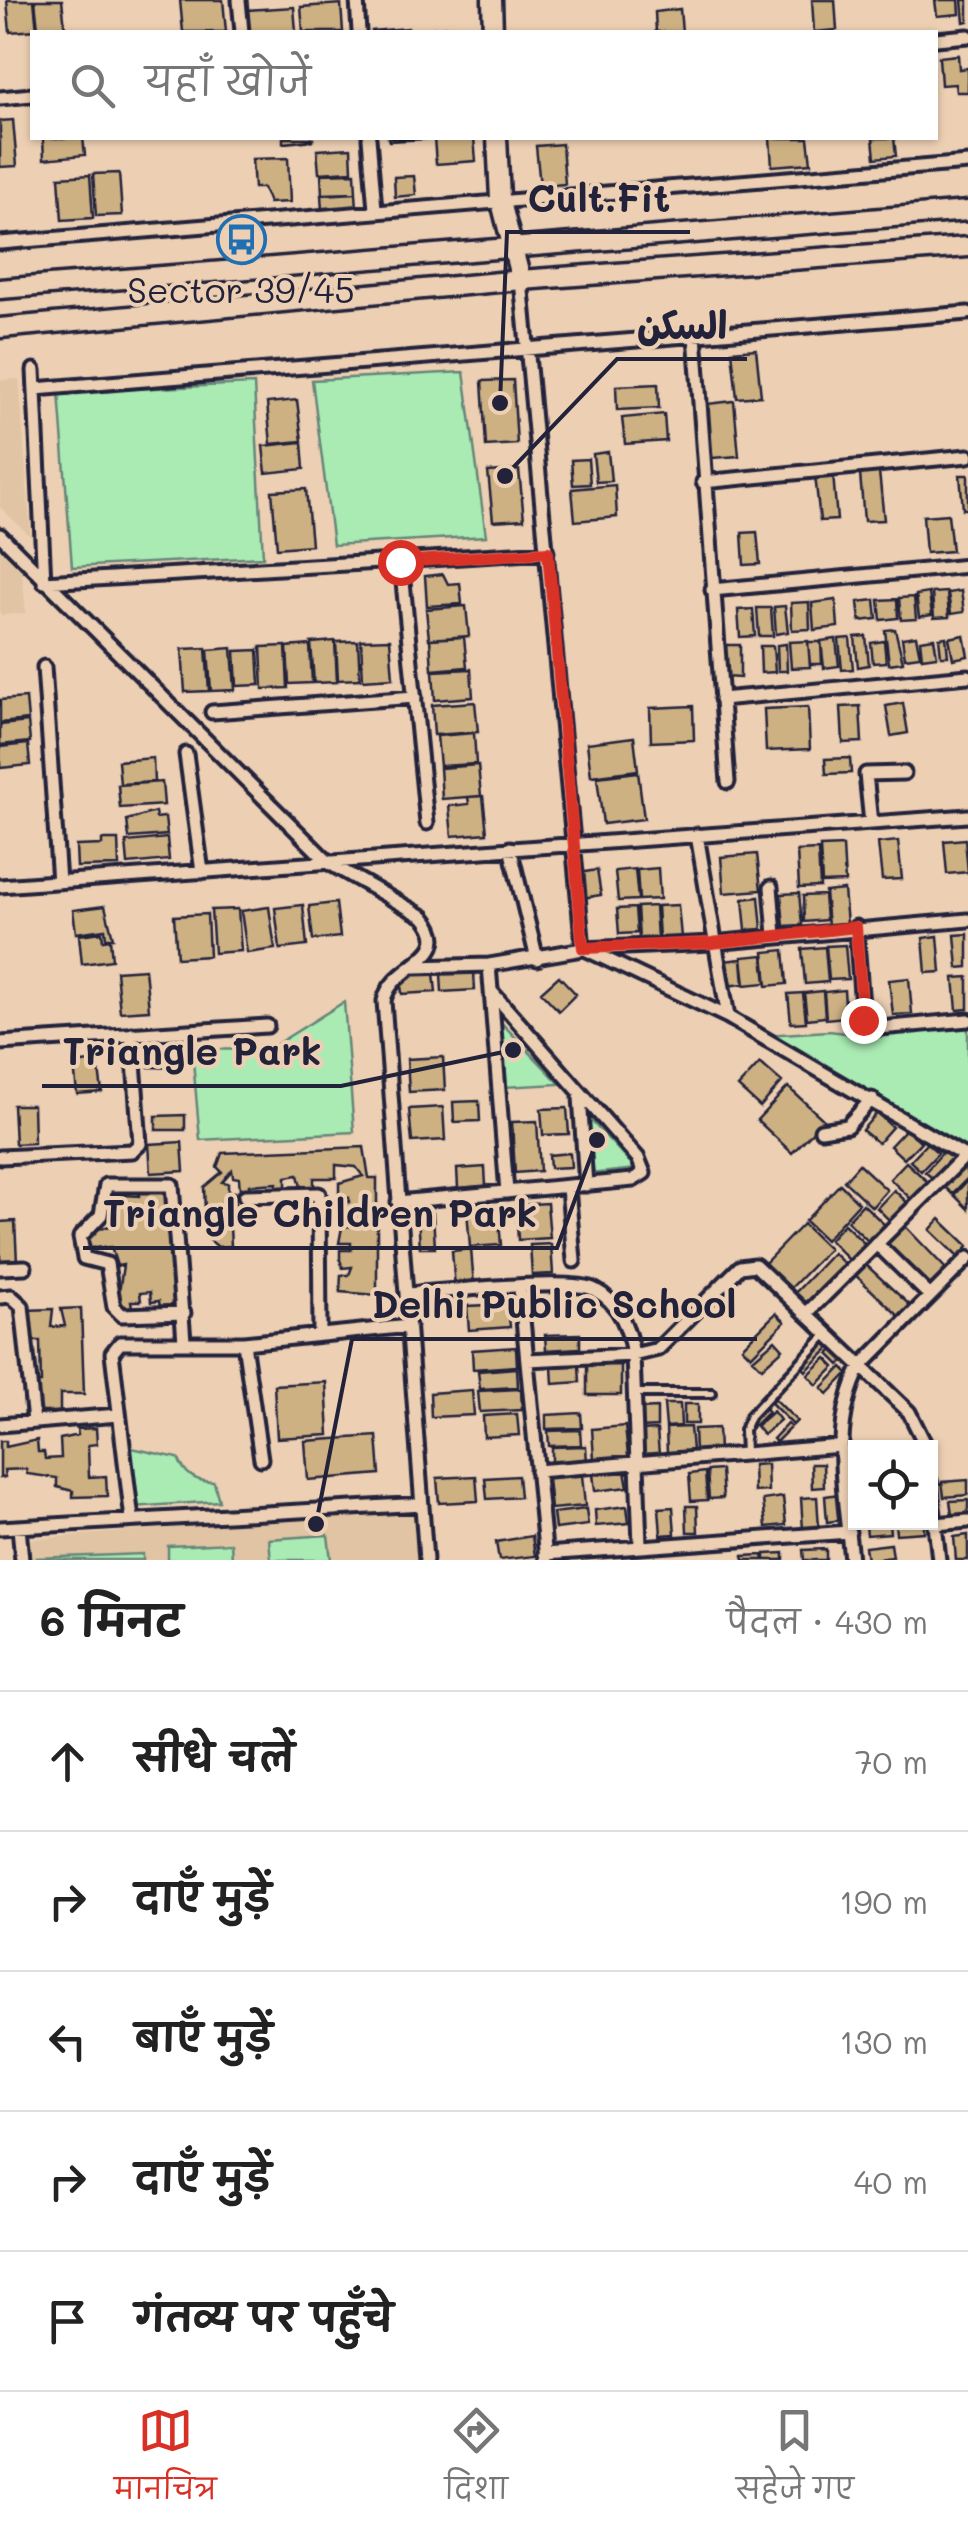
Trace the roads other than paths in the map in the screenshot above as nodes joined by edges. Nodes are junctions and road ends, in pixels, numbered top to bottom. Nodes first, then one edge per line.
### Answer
1 (239, 0) edge
2 (357, 0) edge
3 (492, 0) edge
4 (242, 30) edge
5 (360, 30) edge
6 (493, 30) edge
7 (968, 36) edge
8 (938, 39) edge
9 (30, 94) edge
10 (0, 98) edge
11 (369, 140) edge
12 (497, 140) edge
13 (968, 163) edge
14 (500, 198) junction
15 (375, 209) junction
16 (968, 211) edge
17 (0, 242) edge
18 (968, 246) edge
19 (509, 247) junction
20 (521, 280) junction
21 (0, 288) edge
22 (968, 313) edge
23 (0, 328) edge
24 (694, 335) junction
25 (528, 349) junction
26 (34, 370) dead end
27 (36, 390) junction
28 (968, 456) edge
29 (703, 482) junction
30 (3, 543) edge
31 (548, 552) junction
32 (400, 562) junction
33 (968, 566) edge
34 (44, 582) junction
35 (712, 590) junction
36 (44, 667) dead end
37 (968, 676) edge
38 (416, 697) junction
39 (721, 699) junction
40 (212, 712) dead end
41 (186, 754) dead end
42 (904, 773) dead end
43 (728, 782) dead end
44 (968, 816) edge
45 (871, 822) junction
46 (427, 824) dead end
47 (698, 835) junction
48 (570, 843) junction
49 (510, 848) junction
50 (330, 863) junction
51 (202, 872) junction
52 (59, 882) junction
53 (0, 886) edge
54 (770, 888) dead end
55 (968, 920) edge
56 (856, 927) junction
57 (775, 936) junction
58 (712, 943) junction
59 (583, 948) junction
60 (536, 960) junction
61 (489, 965) junction
62 (412, 967) junction
63 (491, 991) junction
64 (728, 1017) junction
65 (968, 1020) edge
66 (267, 1026) dead end
67 (132, 1034) junction
68 (0, 1043) edge
69 (580, 1097) junction
70 (872, 1099) junction
71 (821, 1130) dead end
72 (0, 1157) edge
73 (967, 1157) edge
74 (586, 1185) junction
75 (568, 1187) junction
76 (508, 1192) junction
77 (245, 1196) dead end
78 (398, 1202) junction
79 (876, 1243) junction
80 (968, 1258) edge
81 (574, 1260) dead end
82 (26, 1267) dead end
83 (0, 1268) edge
84 (520, 1288) junction
85 (408, 1294) junction
86 (930, 1296) junction
87 (0, 1297) edge
88 (184, 1313) junction
89 (806, 1314) junction
90 (409, 1326) junction
91 (828, 1334) junction
92 (320, 1335) junction
93 (184, 1341) junction
94 (244, 1342) junction
95 (633, 1355) junction
96 (527, 1360) junction
97 (861, 1366) junction
98 (712, 1393) dead end
99 (631, 1394) junction
100 (118, 1414) junction
101 (34, 1422) junction
102 (0, 1425) edge
103 (923, 1440) edge
104 (841, 1446) junction
105 (746, 1454) junction
106 (262, 1459) dead end
107 (635, 1463) junction
108 (537, 1471) junction
109 (422, 1504) junction
110 (132, 1520) junction
111 (968, 1521) edge
112 (938, 1524) edge
113 (20, 1527) junction
114 (0, 1528) edge
115 (936, 1530) edge
116 (849, 1532) junction
117 (640, 1544) junction
118 (545, 1557) edge
119 (22, 1560) edge
120 (426, 1560) edge
121 (852, 1560) edge
122 (939, 1560) edge

1 - 4 street
2 - 5 street
3 - 6 main road
7 - 8 street
9 - 10 street
11 - 15 street
12 - 14 main road
13 - 14 street
14 - 15 street
14 - 19 main road
15 - 17 street
16 - 19 main road
18 - 20 main road
19 - 20 main road
19 - 21 main road
20 - 23 main road
20 - 25 street
22 - 24 street
24 - 25 street
24 - 29 street
25 - 27 street
25 - 31 street
26 - 27 street
27 - 34 street
28 - 29 street
29 - 35 street
30 - 34 street
31 - 32 street
31 - 48 street
32 - 34 street
32 - 38 street
33 - 35 street
34 - 50 street
35 - 39 street
36 - 52 street
37 - 39 street
38 - 40 street
38 - 46 street
39 - 43 street
41 - 51 street
42 - 45 street
44 - 45 street
45 - 47 street
47 - 48 street
47 - 58 street
48 - 49 street
48 - 59 street
49 - 50 street
49 - 60 street
50 - 51 street
50 - 62 street
51 - 52 street
52 - 53 street
54 - 57 street
55 - 56 street
56 - 57 street
56 - 65 street
57 - 58 street
58 - 59 street
58 - 64 street
59 - 60 street
59 - 64 street
60 - 61 street
61 - 62 street
61 - 63 street
62 - 78 street
63 - 69 street
63 - 76 street
64 - 70 street
66 - 67 street
67 - 68 street
67 - 72 street
69 - 74 street
69 - 74 street
70 - 71 street
70 - 73 street
73 - 79 street
74 - 75 street
75 - 76 street
75 - 81 street
76 - 78 street
77 - 92 street
78 - 85 street
79 - 86 street
79 - 89 street
80 - 86 street
82 - 83 street
84 - 85 street
84 - 95 street
84 - 96 street
85 - 90 street
86 - 97 street
87 - 101 street
88 - 88 street
88 - 93 street
89 - 91 street
89 - 95 street
90 - 92 street
90 - 109 street
91 - 97 street
91 - 105 lane
92 - 94 street
93 - 94 street
93 - 100 street
94 - 106 street
95 - 96 street
95 - 99 street
96 - 108 street
97 - 103 street
97 - 104 street
98 - 99 lane
99 - 107 street
100 - 101 street
100 - 110 street
101 - 102 street
104 - 105 street
104 - 116 street
105 - 107 street
107 - 108 street
107 - 117 street
108 - 118 street
109 - 110 street
109 - 120 street
110 - 113 street
111 - 112 street
113 - 114 street
113 - 119 street
115 - 122 street
116 - 117 street
116 - 121 street
117 - 118 street

